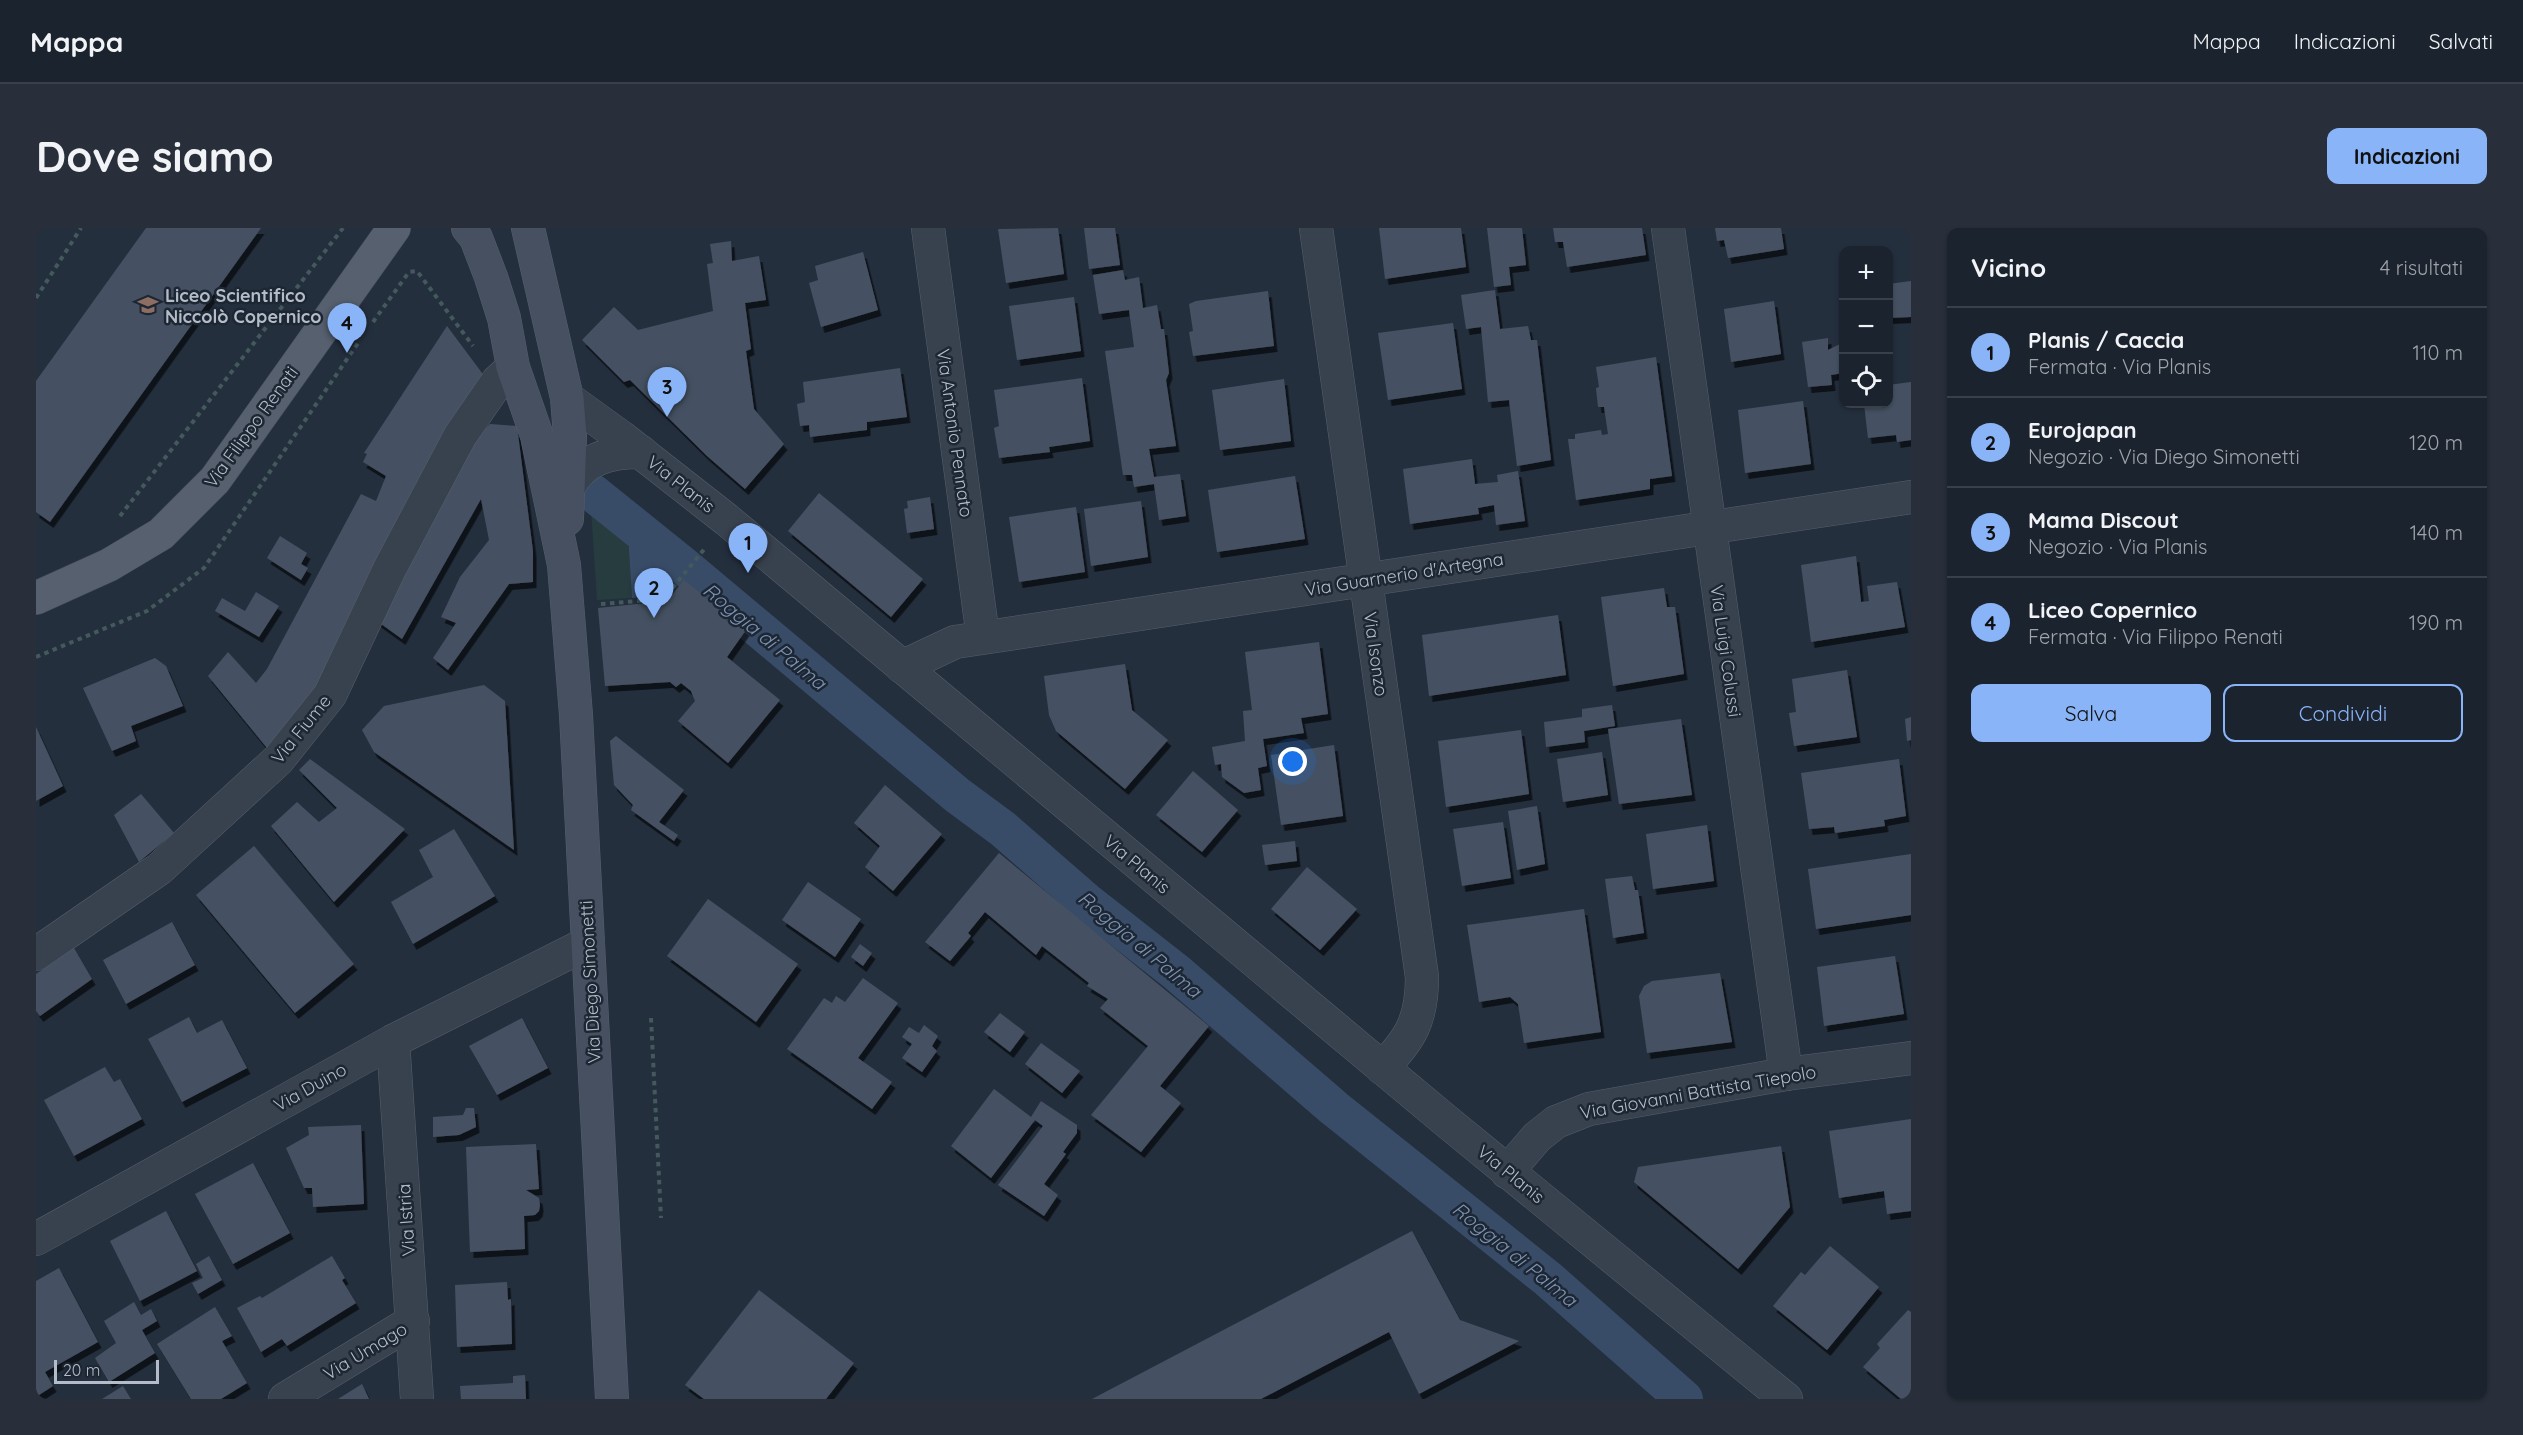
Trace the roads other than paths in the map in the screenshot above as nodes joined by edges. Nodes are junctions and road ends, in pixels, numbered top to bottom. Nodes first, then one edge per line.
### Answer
1 (394, 228) edge
2 (468, 228) edge
3 (528, 228) edge
4 (928, 228) edge
5 (1316, 228) edge
6 (1668, 228) edge
7 (504, 318) junction
8 (506, 374) junction
9 (567, 398) junction
10 (641, 452) junction
11 (568, 488) junction
12 (1911, 497) edge
13 (1709, 528) junction
14 (564, 565) junction
15 (1366, 579) junction
16 (36, 598) edge
17 (983, 638) junction
18 (902, 667) junction
19 (588, 943) junction
20 (36, 954) edge
21 (393, 1041) junction
22 (1911, 1058) edge
23 (1382, 1068) junction
24 (1786, 1074) junction
25 (1507, 1172) junction
26 (36, 1239) edge
27 (413, 1321) junction
28 (285, 1399) edge
29 (417, 1399) edge
30 (612, 1399) edge
31 (1786, 1399) edge

1 - 16 main road, Via Filippo Renati
2 - 7 main road, Via Planis
3 - 9 main road, Via Diego Simonetti
4 - 17 street, Via Antonio Pennato
5 - 15 street, Via Isonzo
6 - 13 street, Via Luigi Colussi
7 - 8 main road, Via Planis
7 - 9 main road, Via Planis
8 - 14 main road, Via Diego Simonetti
8 - 20 street, Via Fiume
9 - 10 street, Via Planis
9 - 11 main road, Via Diego Simonetti
10 - 11 street
10 - 18 street, Via Planis
11 - 14 main road, Via Diego Simonetti
12 - 13 street, Via Guarnerio d'Artegna
13 - 15 street, Via Guarnerio d'Artegna
13 - 24 street, Via Luigi Colussi
14 - 19 main road, Via Diego Simonetti
15 - 17 street, Via Guarnerio d'Artegna
15 - 23 street, Via Isonzo
17 - 18 street, Via Guarnerio d'Artegna
18 - 23 street, Via Planis
19 - 21 street, Via Duino
19 - 30 main road, Via Diego Simonetti
21 - 26 street, Via Duino
21 - 27 street, Via Istria
22 - 24 street, Via Giovanni Battista Tiepolo
23 - 25 street, Via Planis
24 - 25 street, Via Giovanni Battista Tiepolo
25 - 31 street, Via Planis
27 - 28 street, Via Umago
27 - 29 street, Via Istria

